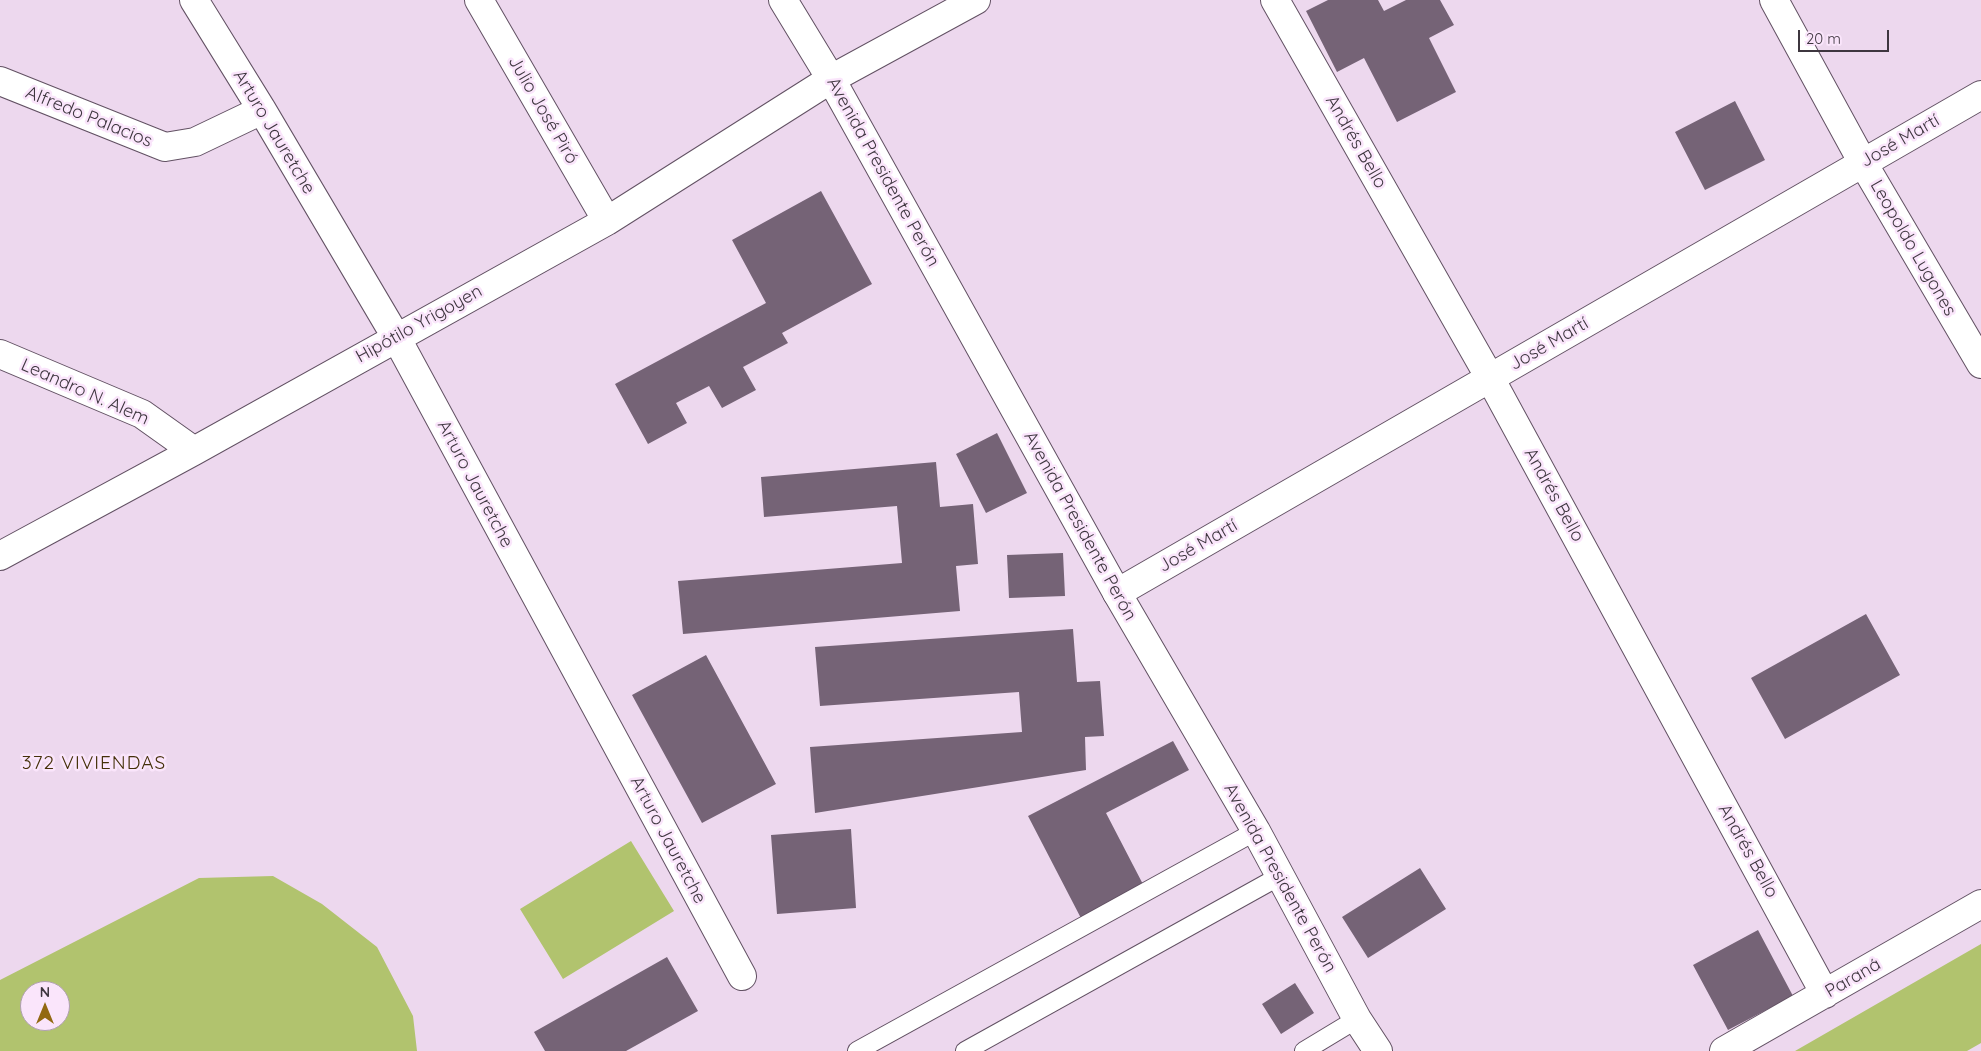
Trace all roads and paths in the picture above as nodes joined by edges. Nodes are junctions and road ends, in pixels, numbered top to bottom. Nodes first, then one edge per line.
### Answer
1 (194, 0) edge
2 (479, 0) edge
3 (783, 0) edge
4 (976, 0) edge
5 (1275, 0) edge
6 (1774, 0) edge
7 (831, 79) junction
8 (0, 81) edge
9 (1981, 95) edge
10 (262, 110) junction
11 (1863, 163) junction
12 (607, 221) junction
13 (396, 337) junction
14 (0, 354) edge
15 (1981, 364) edge
16 (1490, 378) junction
17 (194, 451) junction
18 (0, 556) edge
19 (1117, 593) junction
20 (1256, 831) junction
21 (1280, 876) junction
22 (1981, 904) edge
23 (742, 976) dead end
24 (1825, 994) junction
25 (1357, 1018) junction
26 (857, 1051) edge
27 (965, 1051) edge
28 (1304, 1051) edge
29 (1378, 1051) edge
30 (1724, 1051) edge

1 - 10 street, Arturo Jauretche
2 - 12 street, Julio José Piró
3 - 7 street, Avenida Presidente Perón
4 - 7 street, Hipótilo Yrigoyen
5 - 16 street, Andrés Bello
6 - 11 street, Leopoldo Lugones
7 - 12 street, Hipótilo Yrigoyen
7 - 19 street, Avenida Presidente Perón
8 - 10 street, Alfredo Palacios
9 - 11 street, José Martí
10 - 13 street, Arturo Jauretche
11 - 15 street, Leopoldo Lugones
11 - 16 street, José Martí
12 - 13 street, Hipótilo Yrigoyen
13 - 17 street, Hipótilo Yrigoyen
13 - 23 street, Arturo Jauretche
14 - 17 street, Leandro N. Alem
16 - 19 street, José Martí
16 - 24 street, Andrés Bello
17 - 18 street, Hipótilo Yrigoyen
19 - 20 street, Avenida Presidente Perón
20 - 21 street, Avenida Presidente Perón
20 - 26 lane
21 - 25 street, Avenida Presidente Perón
21 - 27 lane
22 - 24 street, Paraná
24 - 30 street, Paraná
25 - 28 lane
25 - 29 street, Avenida Presidente Perón

